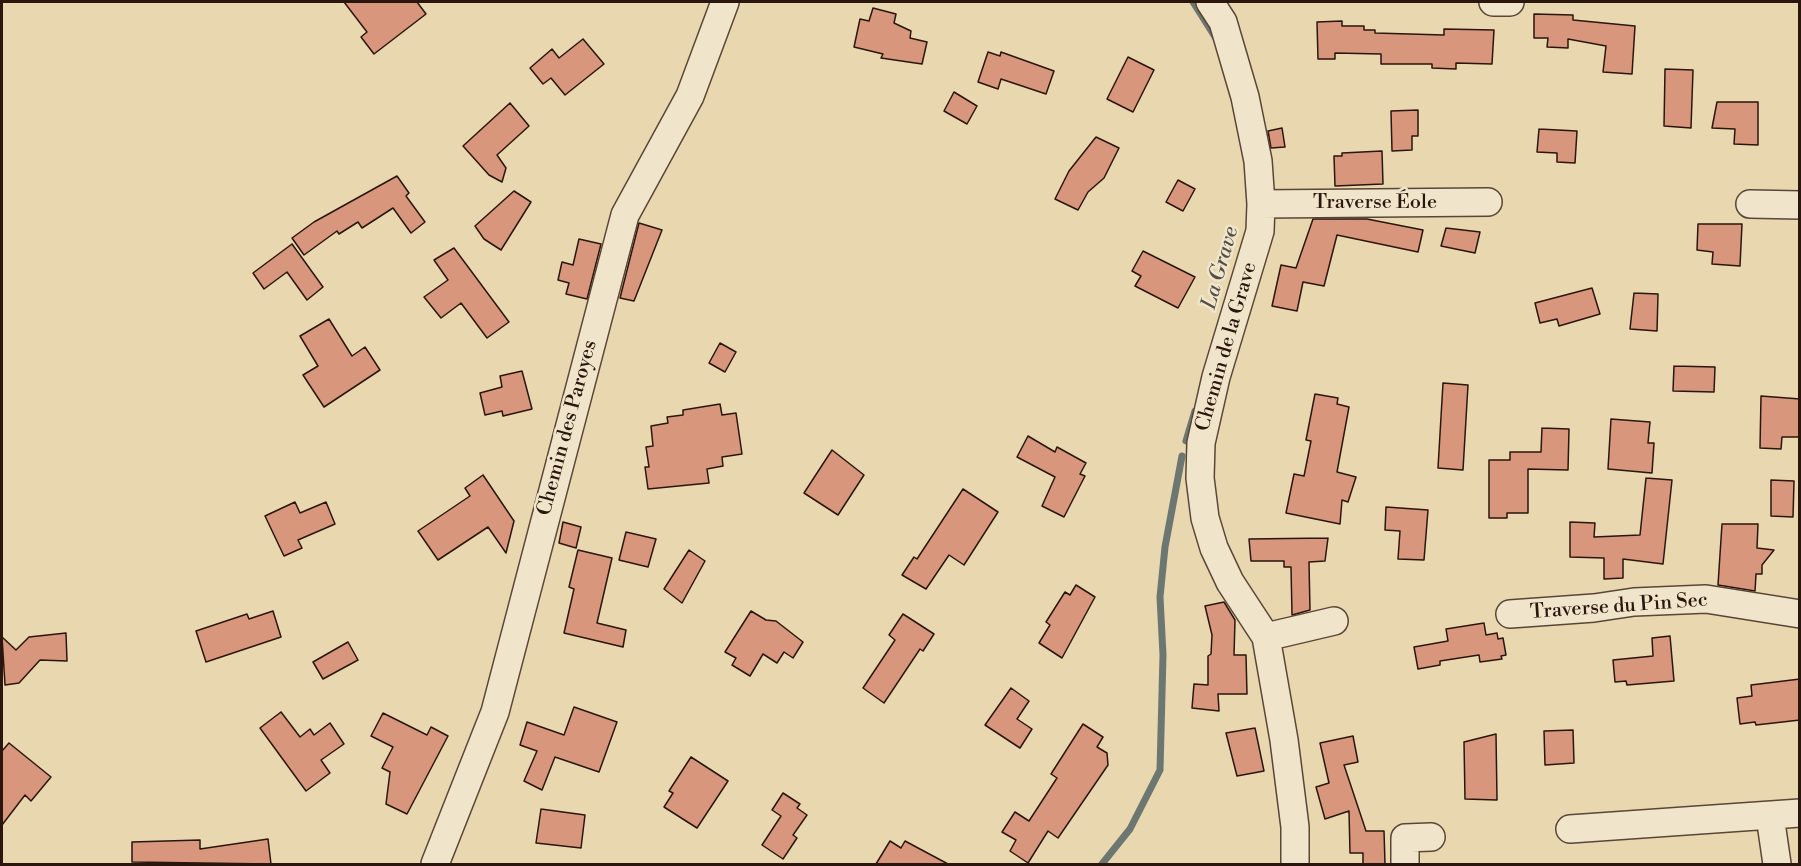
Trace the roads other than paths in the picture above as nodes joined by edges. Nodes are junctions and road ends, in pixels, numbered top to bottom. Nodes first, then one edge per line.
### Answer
1 (725, 2) edge
2 (1210, 2) edge
3 (1493, 2) edge
4 (1510, 2) edge
5 (1488, 202) dead end
6 (1261, 204) junction
7 (1750, 204) dead end
8 (1800, 205) edge
9 (1509, 614) dead end
10 (1800, 614) edge
11 (1334, 621) dead end
12 (1266, 637) junction
13 (1800, 813) edge
14 (1770, 816) junction
15 (1570, 829) dead end
16 (1431, 837) dead end
17 (435, 864) edge
18 (1295, 864) edge
19 (1405, 864) edge
20 (1777, 864) edge

1 - 17 street, Chemin des Paroyes
2 - 6 street, Chemin de la Grave
3 - 4 street
5 - 6 street, Traverse Éole
6 - 12 street, Chemin de la Grave
7 - 8 street
9 - 10 street, Traverse du Pin Sec
11 - 12 street
12 - 18 street, Chemin de la Grave
13 - 14 street
14 - 15 street
14 - 20 street
16 - 19 street

